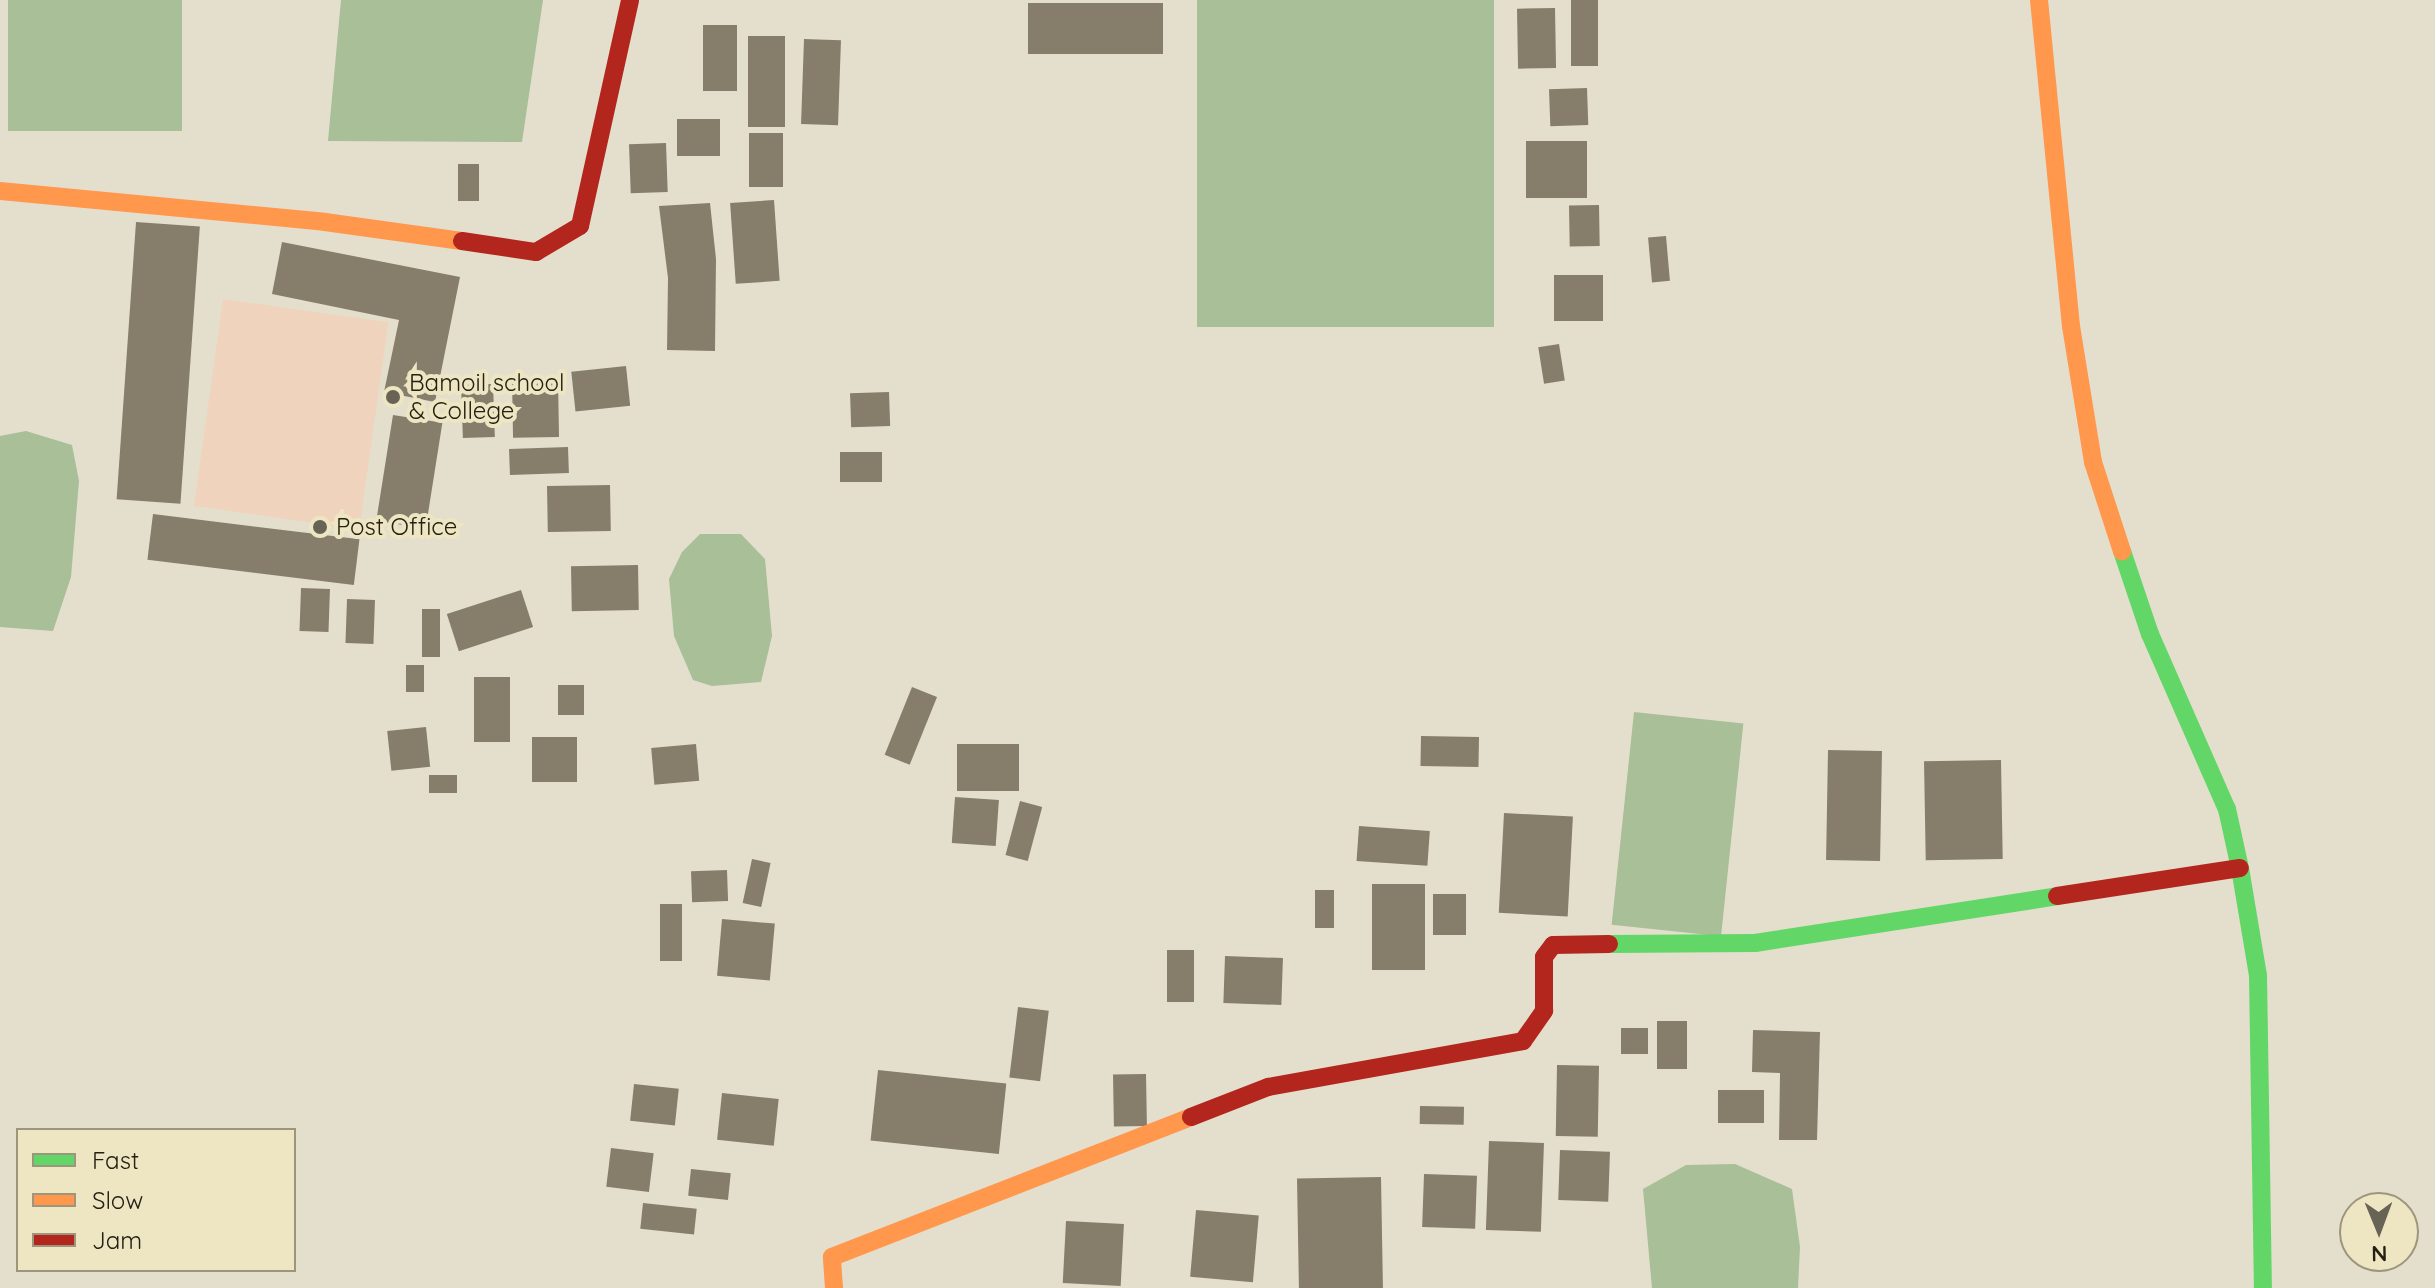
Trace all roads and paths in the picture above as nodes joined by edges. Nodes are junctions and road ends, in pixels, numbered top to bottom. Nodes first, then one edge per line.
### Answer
1 (630, 0) edge
2 (2039, 0) edge
3 (0, 191) edge
4 (2240, 868) junction
5 (834, 1288) edge
6 (2263, 1288) edge

1 - 3 street
2 - 4 street
4 - 5 street
4 - 6 street

